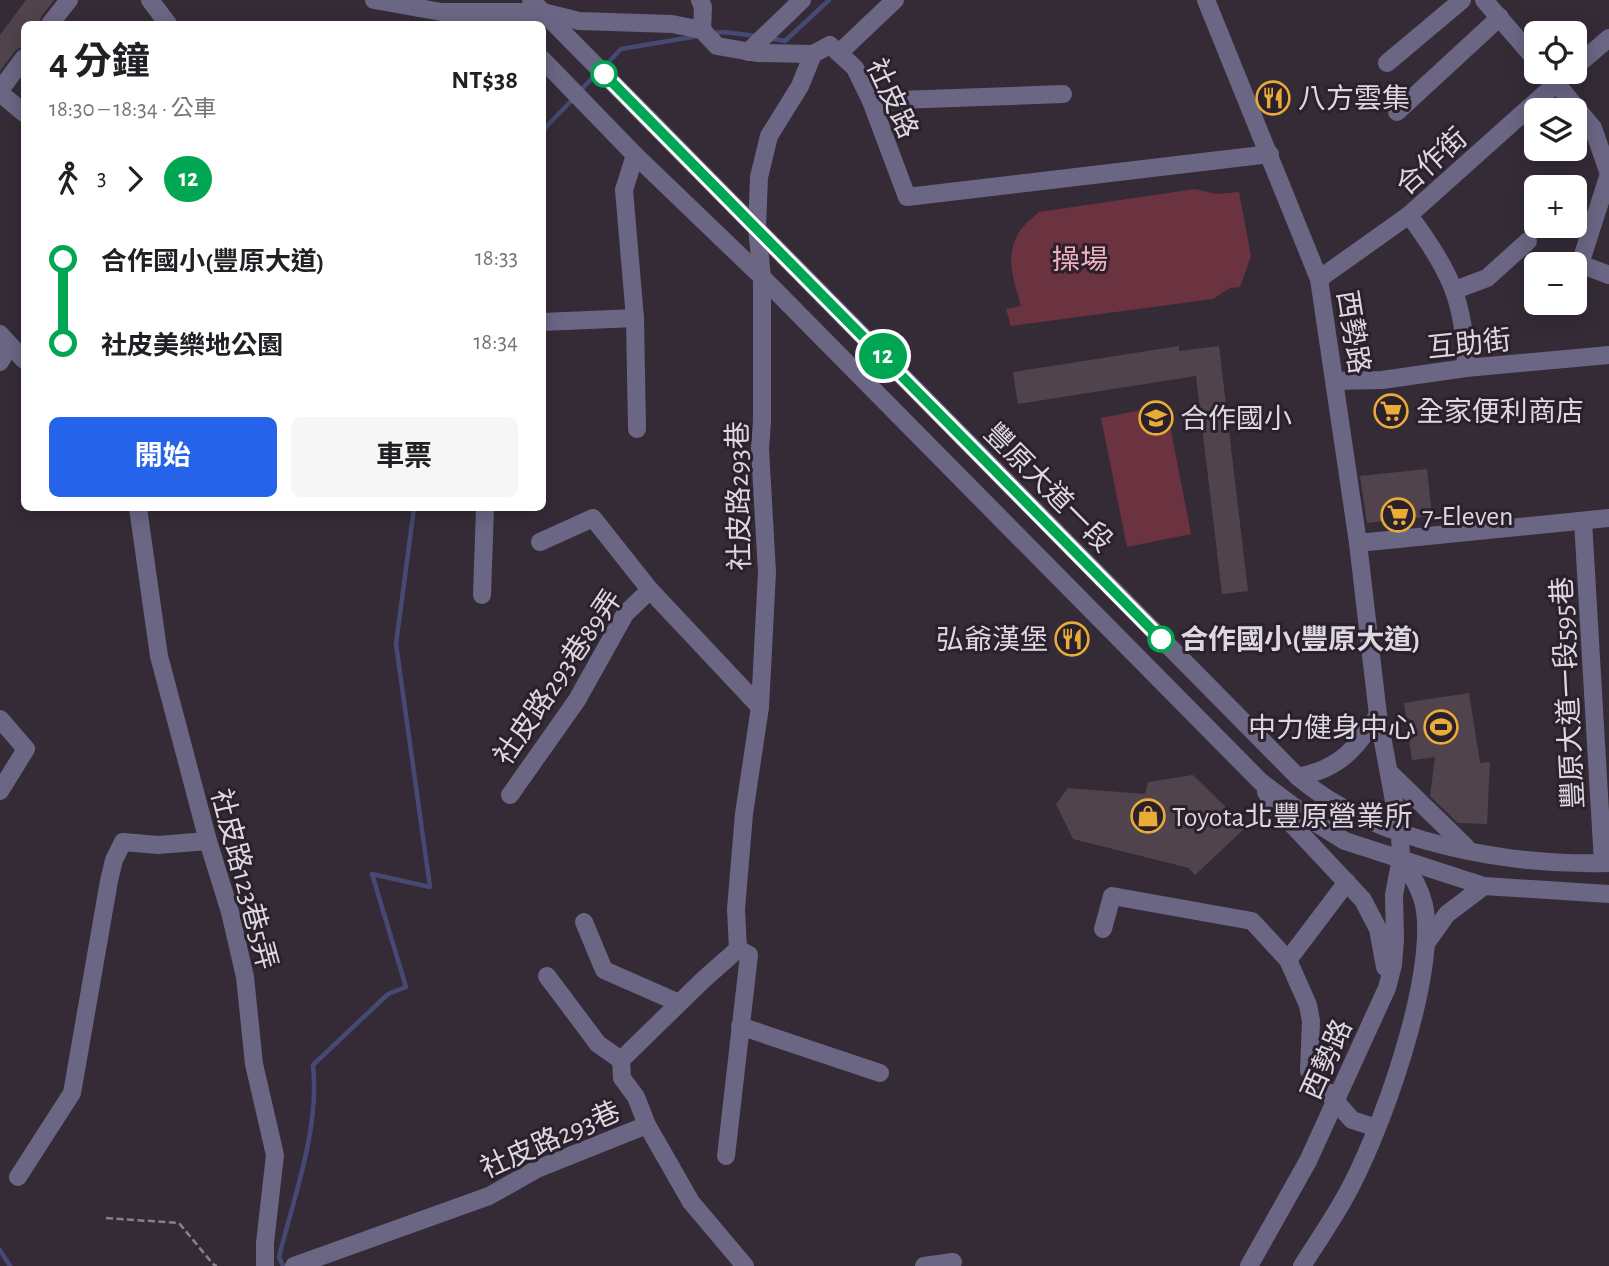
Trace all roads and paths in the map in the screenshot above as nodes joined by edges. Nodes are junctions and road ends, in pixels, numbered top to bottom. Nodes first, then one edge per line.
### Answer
1 (69, 0) edge
2 (150, 0) edge
3 (374, 0) edge
4 (700, 0) edge
5 (802, 0) edge
6 (895, 0) edge
7 (1206, 0) edge
8 (1462, 0) edge
9 (543, 4) edge
10 (490, 5) edge
11 (1496, 7) edge
12 (52, 21) edge
13 (166, 21) edge
14 (506, 21) edge
15 (702, 30) junction
16 (1609, 38) edge
17 (1524, 44) edge
18 (748, 52) junction
19 (839, 53) junction
20 (813, 54) junction
21 (1587, 57) edge
22 (21, 62) edge
23 (546, 63) edge
24 (1387, 63) dead end
25 (1548, 84) edge
26 (1564, 84) edge
27 (0, 91) edge
28 (1063, 94) dead end
29 (871, 101) junction
30 (21, 110) edge
31 (1397, 112) dead end
32 (1270, 154) junction
33 (635, 155) junction
34 (1409, 215) junction
35 (1601, 226) edge
36 (757, 228) junction
37 (1528, 241) dead end
38 (1609, 275) edge
39 (762, 277) junction
40 (1319, 279) junction
41 (1455, 290) junction
42 (635, 318) junction
43 (546, 322) edge
44 (5, 339) edge
45 (1609, 355) edge
46 (21, 357) edge
47 (0, 362) edge
48 (1466, 368) junction
49 (1335, 381) junction
50 (638, 429) dead end
51 (138, 511) edge
52 (485, 511) edge
53 (1609, 518) edge
54 (1583, 521) junction
55 (540, 542) dead end
56 (1357, 543) junction
57 (650, 590) junction
58 (482, 595) dead end
59 (760, 707) junction
60 (1378, 715) junction
61 (0, 719) edge
62 (1390, 773) junction
63 (1298, 778) junction
64 (1261, 782) junction
65 (0, 791) edge
66 (510, 795) dead end
67 (1400, 833) junction
68 (208, 841) junction
69 (1472, 851) junction
70 (1401, 858) junction
71 (1606, 863) edge
72 (1347, 882) junction
73 (1485, 886) junction
74 (1609, 894) edge
75 (584, 922) dead end
76 (1103, 929) dead end
77 (1427, 942) junction
78 (738, 949) junction
79 (1288, 960) junction
80 (547, 976) dead end
81 (1387, 988) junction
82 (679, 1003) junction
83 (740, 1026) junction
84 (621, 1060) junction
85 (880, 1073) dead end
86 (1336, 1104) junction
87 (648, 1125) junction
88 (1377, 1128) junction
89 (726, 1156) dead end
90 (18, 1177) dead end
91 (106, 1218) dead end
92 (953, 1262) dead end
93 (217, 1266) edge
94 (265, 1266) edge
95 (294, 1266) edge
96 (745, 1266) edge
97 (924, 1266) edge
98 (1249, 1266) edge
99 (1302, 1266) edge

1 - 12 street
2 - 13 street
3 - 10 street, 社皮路
4 - 15 street
5 - 18 street
6 - 19 street
7 - 32 street, 西勢路
8 - 24 street
9 - 10 street, 社皮路
9 - 15 street, 社皮路
9 - 36 street, 豐原大道一段
10 - 14 street
11 - 17 street
11 - 31 street
15 - 18 street, 社皮路
16 - 21 street
18 - 20 street, 社皮路
19 - 20 street, 社皮路
19 - 29 street, 社皮路
20 - 36 street, 社皮路293巷
22 - 27 street
23 - 33 street, 豐原大道一段
25 - 34 street, 合作街
26 - 35 street
27 - 30 street
28 - 29 street
29 - 32 street, 社皮路
32 - 40 street, 西勢路
33 - 39 street, 豐原大道一段
33 - 42 street
34 - 40 street, 合作街
34 - 41 street
35 - 38 street
36 - 39 street, 社皮路293巷
36 - 63 street, 豐原大道一段
37 - 41 street
39 - 59 street, 社皮路293巷
39 - 64 street, 豐原大道一段
40 - 49 street, 西勢路
41 - 48 street
42 - 43 street
42 - 50 street
44 - 46 street
44 - 47 street
45 - 48 street, 互助街
48 - 49 street, 互助街
49 - 56 street, 西勢路
51 - 68 street, 社皮路123巷5弄
52 - 58 street
53 - 54 street
54 - 56 street
54 - 71 street, 豐原大道一段595巷
55 - 57 street, 社皮路293巷89弄
56 - 60 street, 西勢路
57 - 59 street, 社皮路293巷89弄
57 - 66 street, 社皮路293巷89弄
59 - 78 street, 社皮路293巷
60 - 62 street, 西勢路
60 - 63 street
61 - 65 street
62 - 67 street, 西勢路
62 - 69 street
63 - 67 street, 豐原大道一段
64 - 70 street, 豐原大道一段
64 - 72 street
67 - 69 street, 豐原大道一段
67 - 70 street, 西勢路
68 - 90 street
68 - 94 street, 社皮路123巷5弄
69 - 71 street, 豐原大道一段
70 - 73 street, 豐原大道一段
70 - 77 street
70 - 81 street, 西勢路
72 - 79 street
72 - 81 street
73 - 74 street, 豐原大道一段
73 - 77 street
75 - 82 street
76 - 79 street
77 - 88 street
78 - 82 street, 社皮路293巷
78 - 83 street, 社皮路293巷
79 - 86 street
80 - 84 street
81 - 86 street, 西勢路
82 - 84 street, 社皮路293巷
83 - 85 street
83 - 89 street, 社皮路293巷
84 - 87 street, 社皮路293巷
86 - 88 street
86 - 98 street, 西勢路
87 - 95 street, 社皮路293巷
87 - 96 street
88 - 99 street
91 - 93 path
92 - 97 street

